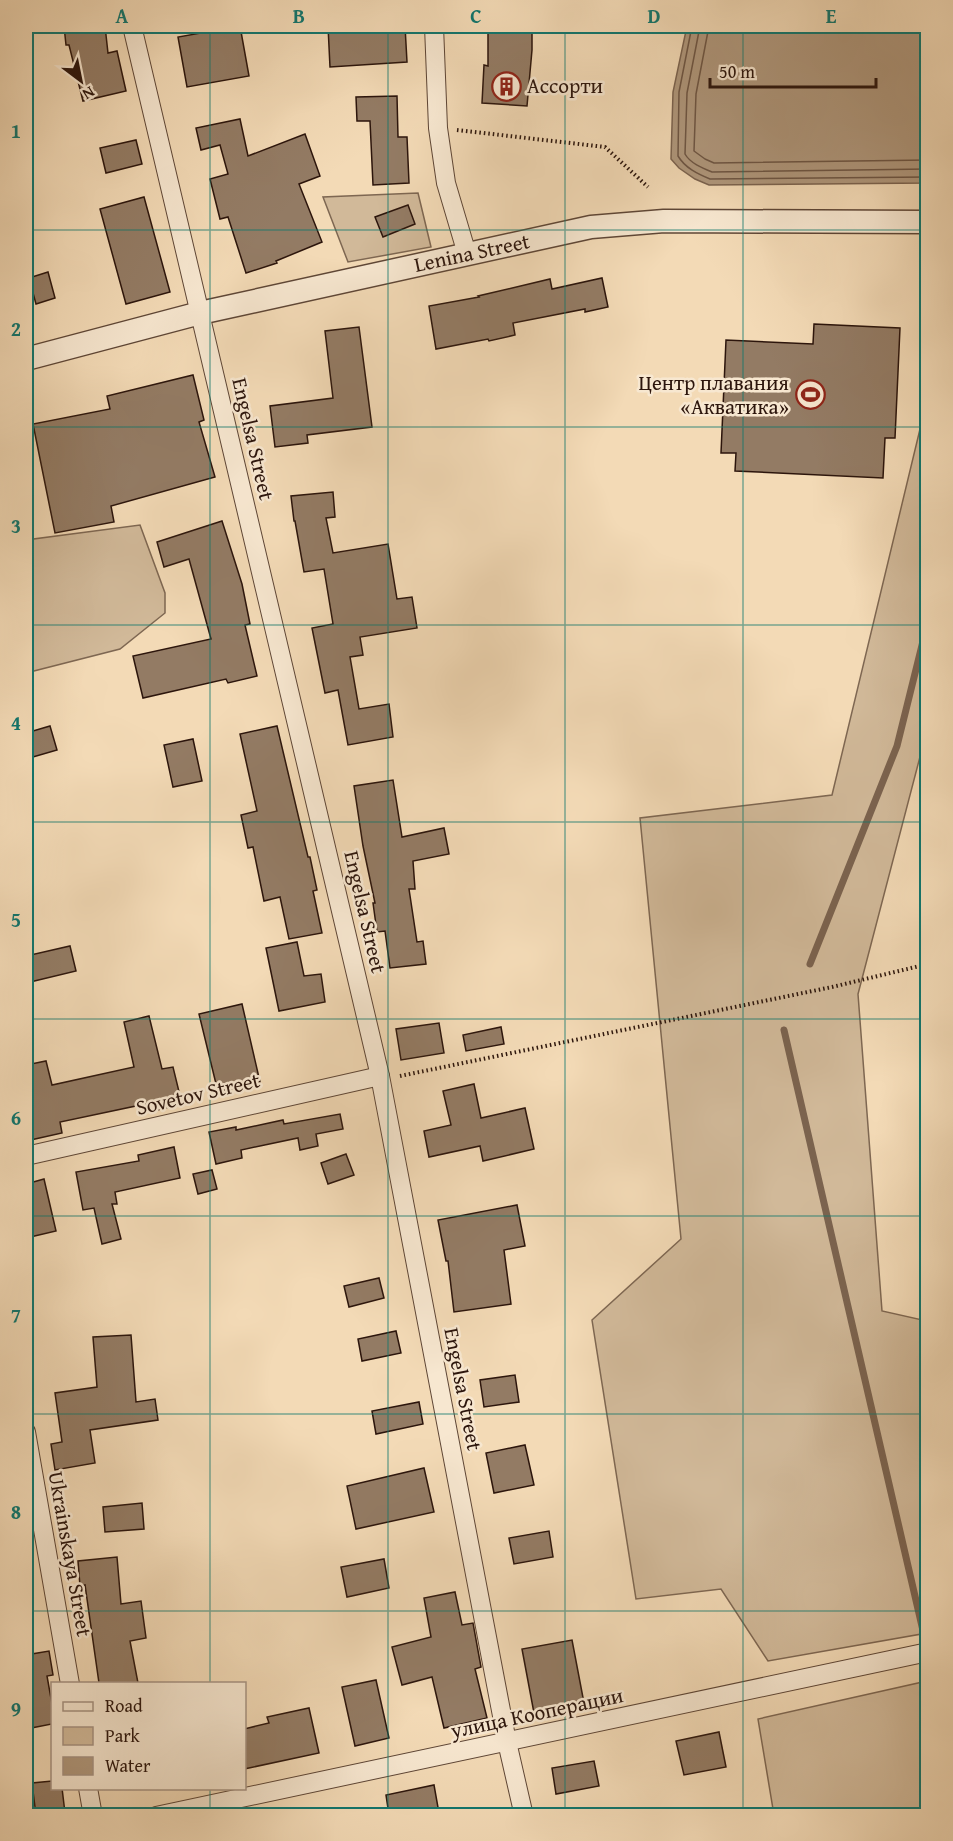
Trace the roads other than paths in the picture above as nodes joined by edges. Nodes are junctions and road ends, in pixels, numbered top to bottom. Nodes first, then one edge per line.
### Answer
1 (132, 26) edge
2 (434, 26) edge
3 (927, 222) edge
4 (467, 254) junction
5 (200, 314) junction
6 (26, 359) edge
7 (380, 1076) junction
8 (26, 1156) edge
9 (26, 1432) edge
10 (927, 1652) edge
11 (69, 1682) edge
12 (507, 1742) junction
13 (88, 1790) edge
14 (93, 1815) edge
15 (156, 1815) edge
16 (524, 1815) edge

1 - 5 street, Engelsa Street
2 - 4 street
3 - 4 street, Lenina Street
4 - 5 street, Lenina Street
5 - 6 street, Lenina Street
5 - 7 street, Engelsa Street
7 - 8 street, Sovetov Street
7 - 12 street, Engelsa Street
9 - 11 street, Ukrainskaya Street
10 - 12 street, улица Кооперации
12 - 15 street, улица Кооперации
12 - 16 street, Engelsa Street
13 - 14 street

